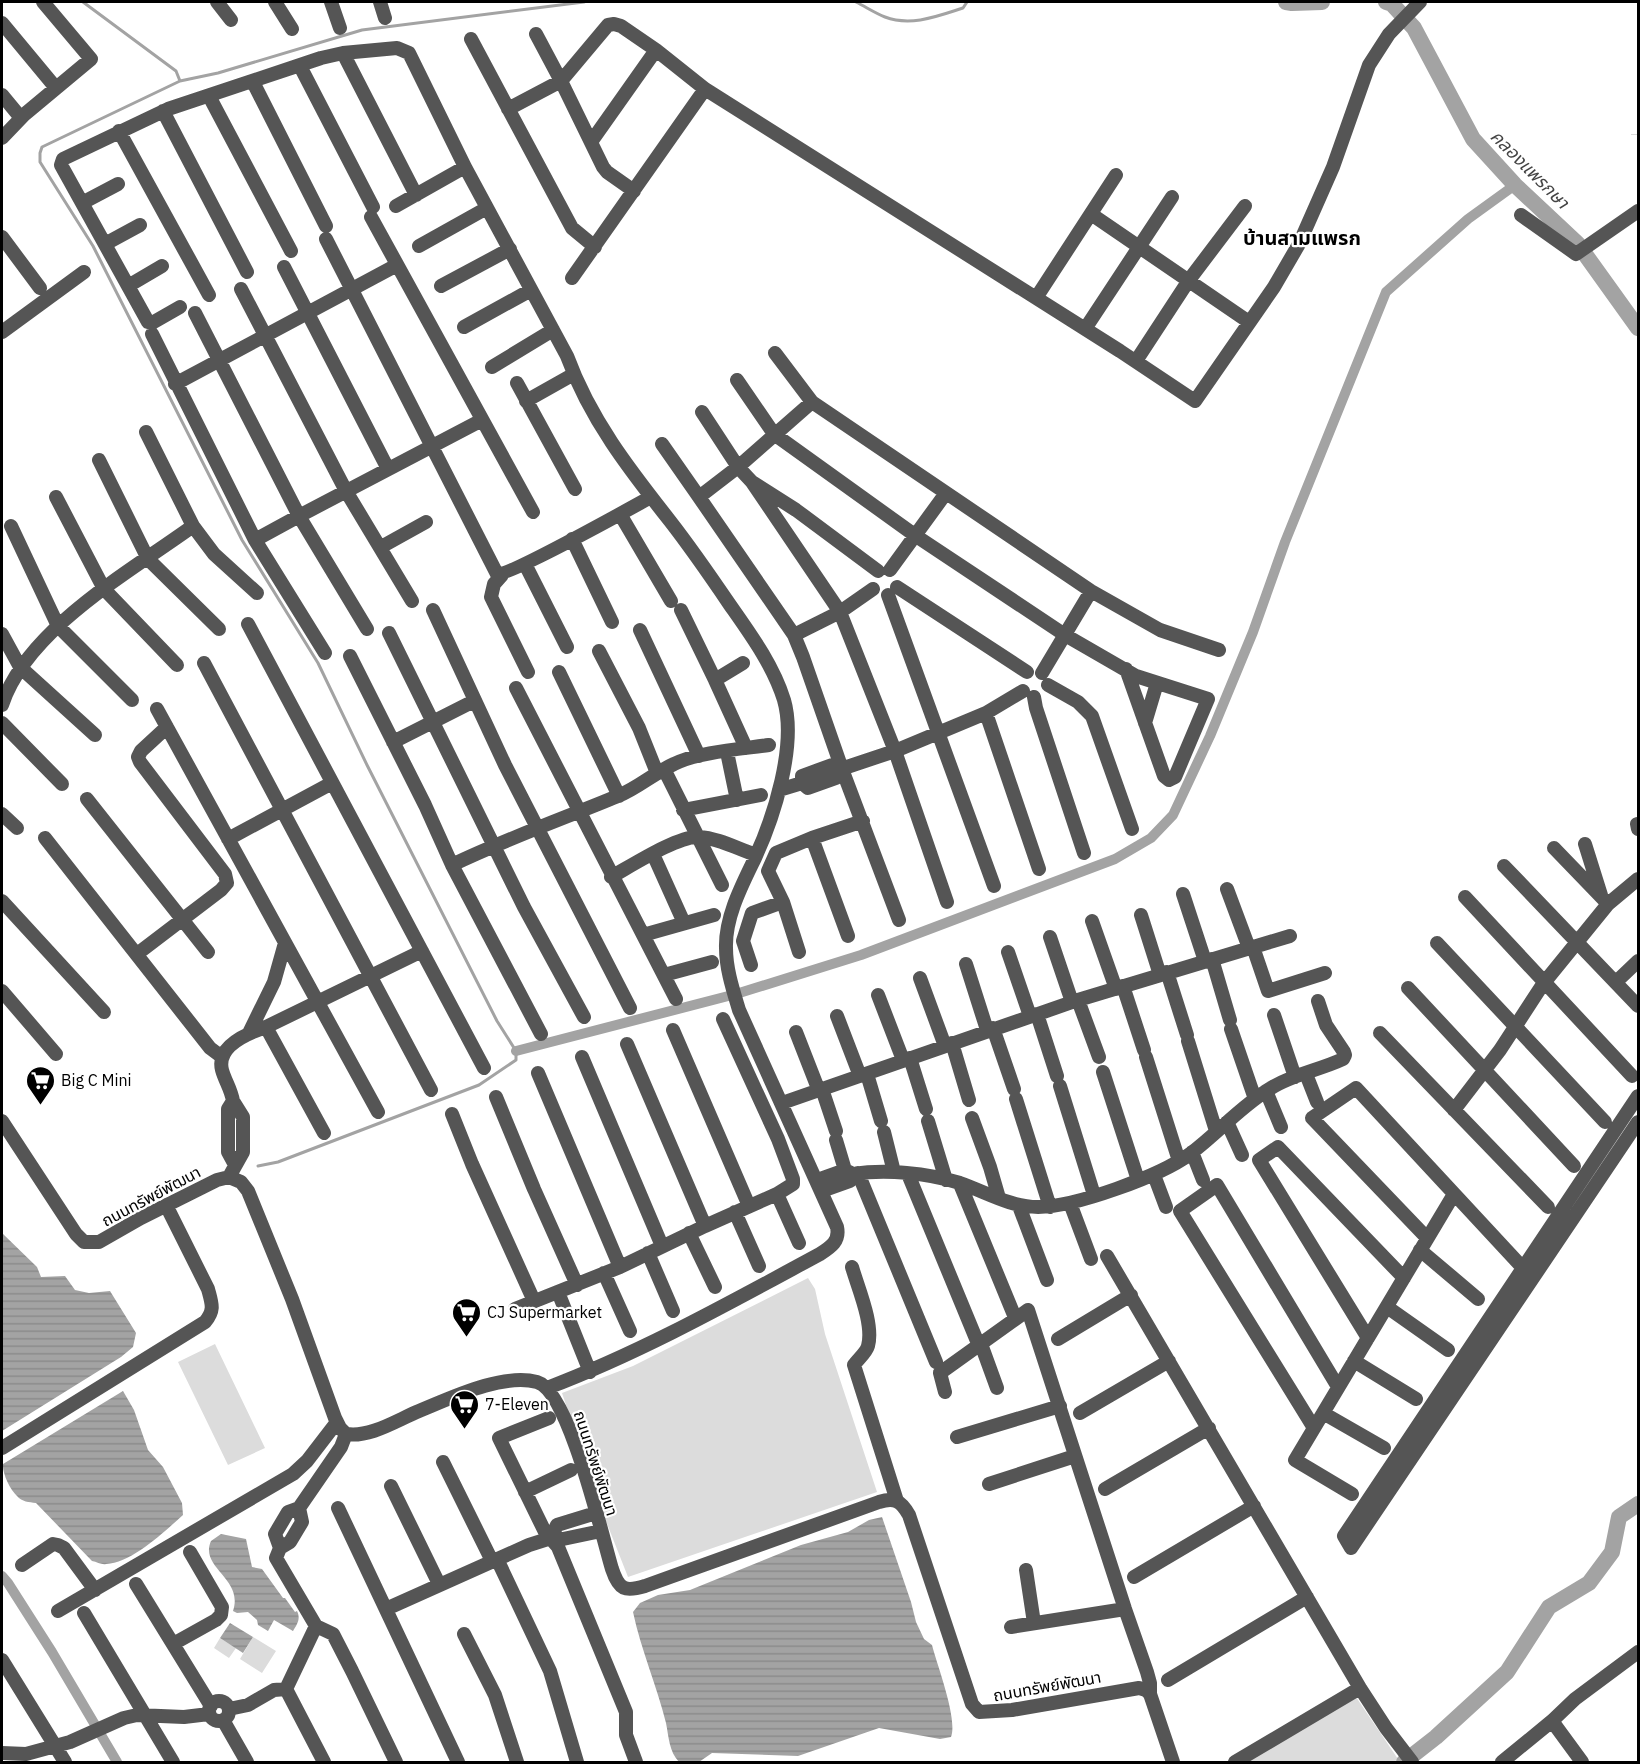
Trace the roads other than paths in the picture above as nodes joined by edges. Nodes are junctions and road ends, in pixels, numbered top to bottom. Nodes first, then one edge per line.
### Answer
1 (43, 2) edge
2 (218, 2) edge
3 (275, 2) edge
4 (331, 2) edge
5 (380, 2) edge
6 (1416, 6) edge
7 (385, 18) dead end
8 (231, 20) dead end
9 (2, 23) edge
10 (292, 28) dead end
11 (340, 28) dead end
12 (536, 34) dead end
13 (471, 39) dead end
14 (656, 50) junction
15 (344, 53) junction
16 (300, 66) junction
17 (561, 81) junction
18 (253, 82) junction
19 (56, 88) junction
20 (705, 89) junction
21 (2, 95) edge
22 (209, 96) junction
23 (508, 109) junction
24 (163, 111) junction
25 (21, 118) junction
26 (119, 131) junction
27 (2, 138) edge
28 (591, 142) junction
29 (465, 167) junction
30 (1116, 175) dead end
31 (117, 184) dead end
32 (634, 191) junction
33 (416, 195) junction
34 (1172, 197) dead end
35 (82, 203) junction
36 (396, 206) dead end
37 (1245, 206) dead end
38 (488, 208) junction
39 (1638, 212) edge
40 (1091, 214) junction
41 (1521, 215) dead end
42 (140, 225) dead end
43 (2, 237) edge
44 (105, 244) junction
45 (419, 246) dead end
46 (595, 247) junction
47 (1138, 247) junction
48 (510, 249) junction
49 (291, 251) dead end
50 (397, 265) junction
51 (162, 266) dead end
52 (284, 267) dead end
53 (84, 272) dead end
54 (247, 272) dead end
55 (572, 278) dead end
56 (1189, 280) junction
57 (128, 286) junction
58 (441, 286) dead end
59 (40, 288) dead end
60 (240, 289) dead end
61 (352, 289) junction
62 (531, 290) junction
63 (208, 295) dead end
64 (1036, 298) junction
65 (180, 307) dead end
66 (308, 313) junction
67 (195, 314) dead end
68 (1250, 322) junction
69 (464, 327) dead end
70 (1086, 329) junction
71 (553, 330) junction
72 (2, 332) edge
73 (152, 334) dead end
74 (264, 336) junction
75 (776, 353) dead end
76 (219, 360) junction
77 (1136, 361) junction
78 (492, 367) dead end
79 (574, 374) junction
80 (737, 380) dead end
81 (517, 383) dead end
82 (175, 384) junction
83 (526, 401) junction
84 (812, 402) junction
85 (702, 412) dead end
86 (482, 420) junction
87 (146, 432) dead end
88 (774, 434) junction
89 (662, 444) dead end
90 (432, 446) junction
91 (99, 460) dead end
92 (738, 467) junction
93 (388, 469) junction
94 (752, 482) junction
95 (575, 489) dead end
96 (346, 491) junction
97 (946, 493) junction
98 (56, 497) dead end
99 (651, 497) junction
100 (699, 497) junction
101 (796, 510) junction
102 (532, 512) dead end
103 (620, 514) junction
104 (300, 516) junction
105 (426, 522) dead end
106 (778, 523) junction
107 (11, 526) dead end
108 (193, 526) junction
109 (916, 536) junction
110 (572, 539) junction
111 (255, 540) junction
112 (381, 547) junction
113 (148, 559) junction
114 (525, 564) junction
115 (884, 570) junction
116 (502, 575) junction
117 (104, 589) junction
118 (873, 589) junction
119 (892, 591) junction
120 (1090, 591) junction
121 (256, 592) dead end
122 (412, 601) dead end
123 (433, 610) dead end
124 (840, 612) junction
125 (612, 622) dead end
126 (248, 624) dead end
127 (58, 626) junction
128 (219, 629) dead end
129 (367, 629) dead end
130 (640, 630) dead end
131 (389, 633) dead end
132 (2, 634) edge
133 (794, 635) junction
134 (1065, 635) junction
135 (567, 647) dead end
136 (1219, 650) dead end
137 (600, 651) dead end
138 (325, 653) dead end
139 (350, 656) dead end
140 (204, 663) dead end
141 (743, 663) dead end
142 (177, 665) dead end
143 (20, 667) junction
144 (1126, 669) junction
145 (528, 672) dead end
146 (559, 672) dead end
147 (1027, 672) junction
148 (1045, 679) junction
149 (716, 680) junction
150 (1157, 683) junction
151 (516, 688) dead end
152 (1028, 694) junction
153 (132, 700) dead end
154 (474, 701) junction
155 (2, 705) edge
156 (157, 709) dead end
157 (986, 713) junction
158 (433, 722) junction
159 (2, 723) edge
160 (1144, 723) junction
161 (166, 727) junction
162 (938, 734) junction
163 (95, 735) dead end
164 (393, 742) junction
165 (769, 745) dead end
166 (746, 748) junction
167 (895, 751) junction
168 (727, 752) junction
169 (699, 756) junction
170 (840, 770) junction
171 (660, 771) junction
172 (332, 783) junction
173 (63, 784) dead end
174 (779, 790) junction
175 (761, 795) dead end
176 (619, 796) junction
177 (87, 799) dead end
178 (737, 800) junction
179 (282, 810) junction
180 (683, 810) junction
181 (578, 811) junction
182 (2, 814) edge
183 (863, 821) junction
184 (536, 827) junction
185 (17, 828) dead end
186 (1132, 829) dead end
187 (697, 836) junction
188 (45, 838) dead end
189 (228, 838) junction
190 (812, 838) junction
191 (1585, 844) dead end
192 (495, 846) junction
193 (1554, 848) dead end
194 (1084, 853) dead end
195 (653, 854) junction
196 (756, 855) junction
197 (452, 865) junction
198 (1504, 866) dead end
199 (1039, 869) dead end
200 (611, 877) junction
201 (1638, 879) edge
202 (722, 885) dead end
203 (994, 886) dead end
204 (1227, 889) dead end
205 (1183, 894) dead end
206 (1466, 897) dead end
207 (2, 901) edge
208 (1605, 901) junction
209 (783, 902) junction
210 (947, 902) dead end
211 (714, 915) dead end
212 (1141, 915) dead end
213 (183, 919) junction
214 (899, 920) dead end
215 (1092, 921) dead end
216 (684, 923) junction
217 (643, 935) junction
218 (848, 936) dead end
219 (1290, 936) dead end
220 (1050, 937) dead end
221 (1578, 942) junction
222 (285, 943) junction
223 (1437, 943) dead end
224 (1251, 947) junction
225 (422, 951) junction
226 (208, 952) dead end
227 (799, 952) dead end
228 (1008, 952) dead end
229 (137, 954) junction
230 (1208, 960) junction
231 (1638, 961) edge
232 (712, 962) dead end
233 (966, 964) dead end
234 (751, 965) dead end
235 (1325, 973) dead end
236 (1163, 974) junction
237 (664, 975) junction
238 (371, 976) junction
239 (920, 978) dead end
240 (1545, 982) junction
241 (1616, 982) junction
242 (1120, 987) junction
243 (1408, 988) dead end
244 (1268, 991) junction
245 (2, 992) edge
246 (878, 995) dead end
247 (676, 999) dead end
248 (1075, 1001) junction
249 (1318, 1001) dead end
250 (318, 1002) junction
251 (1638, 1006) edge
252 (630, 1008) dead end
253 (104, 1012) dead end
254 (1034, 1015) junction
255 (837, 1016) dead end
256 (584, 1017) dead end
257 (723, 1019) dead end
258 (1515, 1027) junction
259 (266, 1028) junction
260 (990, 1029) junction
261 (673, 1030) dead end
262 (796, 1032) dead end
263 (1380, 1032) dead end
264 (249, 1033) junction
265 (541, 1034) dead end
266 (627, 1044) dead end
267 (949, 1044) junction
268 (56, 1054) dead end
269 (222, 1057) junction
270 (582, 1057) dead end
271 (1099, 1057) dead end
272 (906, 1059) junction
273 (484, 1068) dead end
274 (1485, 1070) junction
275 (1103, 1072) dead end
276 (538, 1073) dead end
277 (863, 1075) junction
278 (1301, 1075) junction
279 (1632, 1076) dead end
280 (431, 1090) dead end
281 (821, 1090) junction
282 (1261, 1095) junction
283 (1638, 1096) edge
284 (496, 1097) dead end
285 (969, 1100) dead end
286 (1317, 1102) dead end
287 (782, 1103) junction
288 (1454, 1110) junction
289 (378, 1112) dead end
290 (452, 1114) dead end
291 (972, 1118) dead end
292 (2, 1121) edge
293 (1605, 1122) dead end
294 (1638, 1122) edge
295 (1222, 1127) junction
296 (1281, 1127) dead end
297 (324, 1133) dead end
298 (1192, 1152) junction
299 (1242, 1155) dead end
300 (1179, 1161) junction
301 (1574, 1166) dead end
302 (232, 1171) junction
303 (852, 1172) junction
304 (901, 1173) junction
305 (1154, 1175) junction
306 (946, 1180) junction
307 (1138, 1180) junction
308 (1203, 1180) dead end
309 (960, 1184) junction
310 (819, 1186) junction
311 (777, 1194) junction
312 (1454, 1194) junction
313 (1094, 1195) junction
314 (999, 1198) junction
315 (1070, 1203) junction
316 (166, 1205) junction
317 (748, 1206) junction
318 (1019, 1206) junction
319 (1050, 1207) junction
320 (1166, 1207) dead end
321 (1548, 1207) dead end
322 (735, 1212) junction
323 (705, 1226) junction
324 (689, 1233) junction
325 (799, 1243) dead end
326 (1424, 1244) junction
327 (662, 1246) junction
328 (648, 1253) junction
329 (1107, 1256) dead end
330 (1092, 1259) dead end
331 (759, 1266) dead end
332 (620, 1267) junction
333 (852, 1267) dead end
334 (1523, 1268) junction
335 (604, 1273) junction
336 (1404, 1278) junction
337 (1047, 1280) dead end
338 (577, 1285) junction
339 (715, 1287) dead end
340 (558, 1292) junction
341 (1131, 1295) junction
342 (1478, 1299) dead end
343 (534, 1301) junction
344 (1387, 1307) junction
345 (515, 1309) dead end
346 (673, 1311) dead end
347 (1014, 1315) dead end
348 (630, 1331) dead end
349 (1368, 1338) junction
350 (1058, 1339) dead end
351 (979, 1343) junction
352 (1448, 1350) dead end
353 (1169, 1361) junction
354 (1354, 1361) junction
355 (936, 1362) dead end
356 (590, 1372) junction
357 (1338, 1387) junction
358 (548, 1388) junction
359 (997, 1388) dead end
360 (945, 1392) dead end
361 (1416, 1399) dead end
362 (1060, 1406) junction
363 (1080, 1413) dead end
364 (1323, 1413) junction
365 (549, 1418) dead end
366 (337, 1422) junction
367 (1209, 1428) junction
368 (1314, 1428) junction
369 (346, 1434) junction
370 (957, 1437) dead end
371 (2, 1448) edge
372 (1384, 1448) dead end
373 (1075, 1456) junction
374 (443, 1462) dead end
375 (571, 1470) dead end
376 (989, 1484) dead end
377 (391, 1486) dead end
378 (1105, 1489) dead end
379 (525, 1492) junction
380 (1352, 1494) dead end
381 (897, 1501) junction
382 (1254, 1506) junction
383 (338, 1508) dead end
384 (596, 1513) junction
385 (601, 1531) junction
386 (551, 1538) junction
387 (190, 1552) dead end
388 (494, 1560) junction
389 (22, 1564) dead end
390 (1026, 1570) dead end
391 (1134, 1578) dead end
392 (136, 1584) dead end
393 (439, 1584) junction
394 (95, 1590) junction
395 (1307, 1597) junction
396 (386, 1609) junction
397 (1125, 1609) junction
398 (58, 1611) dead end
399 (84, 1612) dead end
400 (1034, 1623) junction
401 (316, 1626) junction
402 (1011, 1627) dead end
403 (464, 1634) dead end
404 (172, 1644) junction
405 (1638, 1652) edge
406 (2, 1660) edge
407 (1168, 1680) dead end
408 (1360, 1688) junction
409 (286, 1689) junction
410 (1150, 1694) junction
411 (210, 1710) junction
412 (143, 1714) junction
413 (226, 1715) junction
414 (1552, 1721) junction
415 (55, 1746) junction
416 (2, 1753) edge
417 (65, 1762) edge
418 (173, 1762) edge
419 (247, 1762) edge
420 (324, 1762) edge
421 (396, 1762) edge
422 (458, 1762) edge
423 (517, 1762) edge
424 (577, 1762) edge
425 (636, 1762) edge
426 (1173, 1762) edge
427 (1235, 1762) edge
428 (1412, 1762) edge
429 (1502, 1762) edge
430 (1582, 1762) edge

1 - 19 street
2 - 8 street
3 - 10 street
4 - 11 street
5 - 7 street
6 - 68 street
9 - 19 street
12 - 17 street
13 - 23 street
14 - 17 street
14 - 20 street
14 - 28 street
15 - 16 street
15 - 29 street
15 - 33 street
16 - 18 street
16 - 50 street
17 - 23 street
17 - 28 street
18 - 22 street
18 - 61 street
19 - 25 street
20 - 32 street
20 - 64 street
21 - 25 street
22 - 24 street
22 - 49 street
23 - 46 street
24 - 26 street
24 - 54 street
25 - 27 street
26 - 35 street
26 - 63 street
28 - 32 street
29 - 33 street
29 - 38 street
30 - 40 street
31 - 35 street
32 - 46 street
33 - 36 street
34 - 47 street
35 - 44 street
37 - 56 street
38 - 45 street
38 - 48 street
39 - 41 street
40 - 47 street
40 - 64 street
42 - 44 street
43 - 59 street
44 - 57 street
46 - 55 street
47 - 56 street
47 - 70 street
48 - 58 street
48 - 62 street
50 - 61 street
50 - 86 street
51 - 57 street
52 - 66 street
53 - 72 street
56 - 68 street
56 - 77 street
57 - 65 street
60 - 74 street
61 - 66 street
61 - 90 street
62 - 69 street
62 - 71 street
64 - 70 street
66 - 74 street
66 - 93 street
67 - 76 street
68 - 77 street
70 - 77 street
71 - 78 street
71 - 79 street
73 - 82 street
74 - 76 street
74 - 96 street
75 - 84 street
76 - 82 street
76 - 104 street
79 - 83 street
79 - 99 street
80 - 88 street
81 - 83 street
82 - 111 street
83 - 95 street
84 - 88 street
84 - 97 street
85 - 92 street
86 - 90 street
86 - 102 street
87 - 108 street
88 - 92 street
88 - 109 street
89 - 100 street
90 - 93 street
90 - 116 street
91 - 113 street
92 - 94 street
92 - 100 street
93 - 96 street
94 - 101 street
94 - 106 street
96 - 104 street
96 - 112 street
97 - 109 street
97 - 120 street
98 - 117 street
99 - 103 street
99 - 174 street
100 - 133 street
101 - 106 street
101 - 115 street
103 - 110 street
103 - 149 street
104 - 111 street
104 - 129 street
105 - 112 street
106 - 124 street
107 - 127 street
108 - 113 street
108 - 121 street
109 - 115 street
109 - 134 street
110 - 114 street
110 - 125 street
111 - 138 street
112 - 122 street
113 - 117 street
113 - 128 street
114 - 116 street
114 - 135 street
115 - 118 street
115 - 119 street
116 - 145 street
117 - 127 street
117 - 142 street
118 - 119 street
118 - 124 street
119 - 147 street
119 - 162 street
120 - 134 street
120 - 136 street
123 - 154 street
124 - 133 street
124 - 167 street
126 - 172 street
127 - 143 street
127 - 153 street
130 - 169 street
131 - 158 street
132 - 143 street
133 - 170 street
134 - 144 street
134 - 148 street
137 - 171 street
139 - 164 street
140 - 179 street
141 - 149 street
143 - 155 street
143 - 163 street
144 - 150 street
144 - 160 street
146 - 176 street
147 - 148 street
147 - 152 street
148 - 152 street
148 - 186 street
149 - 166 street
150 - 160 street
150 - 160 street
151 - 181 street
152 - 157 street
152 - 194 street
154 - 158 street
154 - 184 street
156 - 161 street
157 - 162 street
157 - 199 street
158 - 164 street
158 - 192 street
159 - 173 street
161 - 189 street
161 - 213 street
162 - 167 street
162 - 203 street
164 - 197 street
165 - 166 street
166 - 168 street
167 - 170 street
167 - 210 street
168 - 169 street
168 - 178 street
169 - 171 street
170 - 174 street
170 - 183 street
171 - 176 street
171 - 180 street
172 - 179 street
172 - 225 street
174 - 196 street
175 - 178 street
176 - 181 street
177 - 213 street
178 - 180 street
179 - 189 street
179 - 238 street
180 - 187 street
181 - 184 street
181 - 200 street
182 - 185 street
183 - 190 street
183 - 214 street
184 - 192 street
184 - 252 street
187 - 195 street
187 - 196 street
187 - 202 street
188 - 229 street
189 - 222 street
190 - 209 street
190 - 218 street
191 - 208 street
192 - 197 street
192 - 256 street
193 - 208 street
195 - 200 street
195 - 216 street
196 - 287 street
197 - 265 street
198 - 221 street
200 - 217 street
201 - 208 street
204 - 224 street
205 - 230 street
206 - 240 street
207 - 253 street
208 - 221 street
209 - 227 street
209 - 234 street
211 - 216 street
212 - 236 street
213 - 226 street
213 - 229 street
215 - 242 street
216 - 217 street
217 - 237 street
219 - 224 street
220 - 248 street
221 - 240 street
221 - 241 street
222 - 250 street
222 - 264 street
223 - 258 street
224 - 230 street
224 - 244 street
225 - 238 street
225 - 273 street
228 - 254 street
229 - 269 street
230 - 236 street
230 - 282 street
231 - 241 street
232 - 237 street
233 - 260 street
235 - 244 street
236 - 242 street
236 - 295 street
237 - 247 street
238 - 250 street
238 - 280 street
239 - 267 street
240 - 258 street
240 - 279 street
241 - 251 street
242 - 248 street
242 - 300 street
243 - 274 street
244 - 278 street
245 - 268 street
246 - 272 street
248 - 254 street
248 - 271 street
249 - 278 street
250 - 259 street
250 - 289 street
254 - 260 street
254 - 313 street
255 - 277 street
257 - 311 street
258 - 274 street
258 - 293 street
259 - 264 street
259 - 297 street
260 - 267 street
260 - 319 street
261 - 317 street
262 - 281 street
263 - 288 street
264 - 269 street
266 - 323 street
267 - 272 street
267 - 285 street
269 - 302 street
270 - 327 street
272 - 277 street
272 - 306 street
274 - 288 street
274 - 301 street
275 - 307 street
276 - 332 street
277 - 281 street
277 - 304 street
278 - 282 street
278 - 286 street
281 - 287 street
281 - 303 street
282 - 295 street
282 - 296 street
283 - 334 street
284 - 338 street
287 - 310 street
288 - 321 street
290 - 343 street
291 - 314 street
292 - 316 street, ถนนทรัพย์พัฒนา
294 - 334 street
295 - 298 street
295 - 299 street
298 - 300 street
298 - 308 street
300 - 305 street
302 - 316 street, ถนนทรัพย์พัฒนา
302 - 366 street
303 - 304 street
303 - 310 street
303 - 355 street
304 - 306 street
304 - 351 street
305 - 307 street
305 - 320 street
306 - 309 street
307 - 313 street
309 - 314 street
309 - 347 street
310 - 356 street
311 - 317 street
311 - 325 street
312 - 326 street
312 - 326 street
312 - 334 street
313 - 315 street
314 - 318 street
315 - 319 street
315 - 330 street
316 - 371 street
317 - 322 street
318 - 319 street
318 - 337 street
322 - 323 street
322 - 331 street
323 - 324 street
324 - 327 street
324 - 339 street
326 - 336 street
326 - 342 street
327 - 328 street
328 - 332 street
328 - 346 street
329 - 341 street
332 - 335 street
333 - 381 street
335 - 338 street
335 - 348 street
336 - 344 street
336 - 349 street
338 - 340 street
340 - 343 street
340 - 356 street
341 - 350 street
341 - 353 street
343 - 345 street
344 - 349 street
344 - 352 street
349 - 354 street
351 - 359 street
351 - 360 street
351 - 362 street
353 - 363 street
353 - 367 street
354 - 357 street
354 - 361 street
356 - 358 street
357 - 364 street
357 - 368 street
358 - 369 street
358 - 384 street, ถนนทรัพย์พัฒนา
362 - 370 street
362 - 373 street
364 - 368 street
364 - 372 street
365 - 379 street
366 - 369 street
366 - 394 street
367 - 378 street
367 - 382 street
368 - 380 street
369 - 401 street
373 - 376 street
373 - 397 street
374 - 388 street
375 - 379 street
377 - 393 street
379 - 386 street
381 - 385 street, ถนนทรัพย์พัฒนา
381 - 410 street, ถนนทรัพย์พัฒนา
382 - 391 street
382 - 395 street
383 - 396 street
384 - 385 street, ถนนทรัพย์พัฒนา
384 - 386 street
385 - 386 street
386 - 388 street
386 - 425 street
387 - 404 street
388 - 393 street
388 - 424 street
389 - 394 street
390 - 400 street
392 - 404 street
393 - 396 street
394 - 398 street
395 - 407 street
395 - 408 street
396 - 422 street
397 - 400 street
397 - 410 street
399 - 412 street
400 - 402 street
401 - 409 street
401 - 421 street
403 - 423 street
404 - 411 street
405 - 414 street
406 - 415 street
408 - 427 street
408 - 428 street
409 - 413 street
409 - 420 street
410 - 426 street
411 - 412 street
411 - 413 street
412 - 415 street
412 - 418 street
413 - 419 street
414 - 429 street
414 - 430 street
415 - 416 street
415 - 417 street

